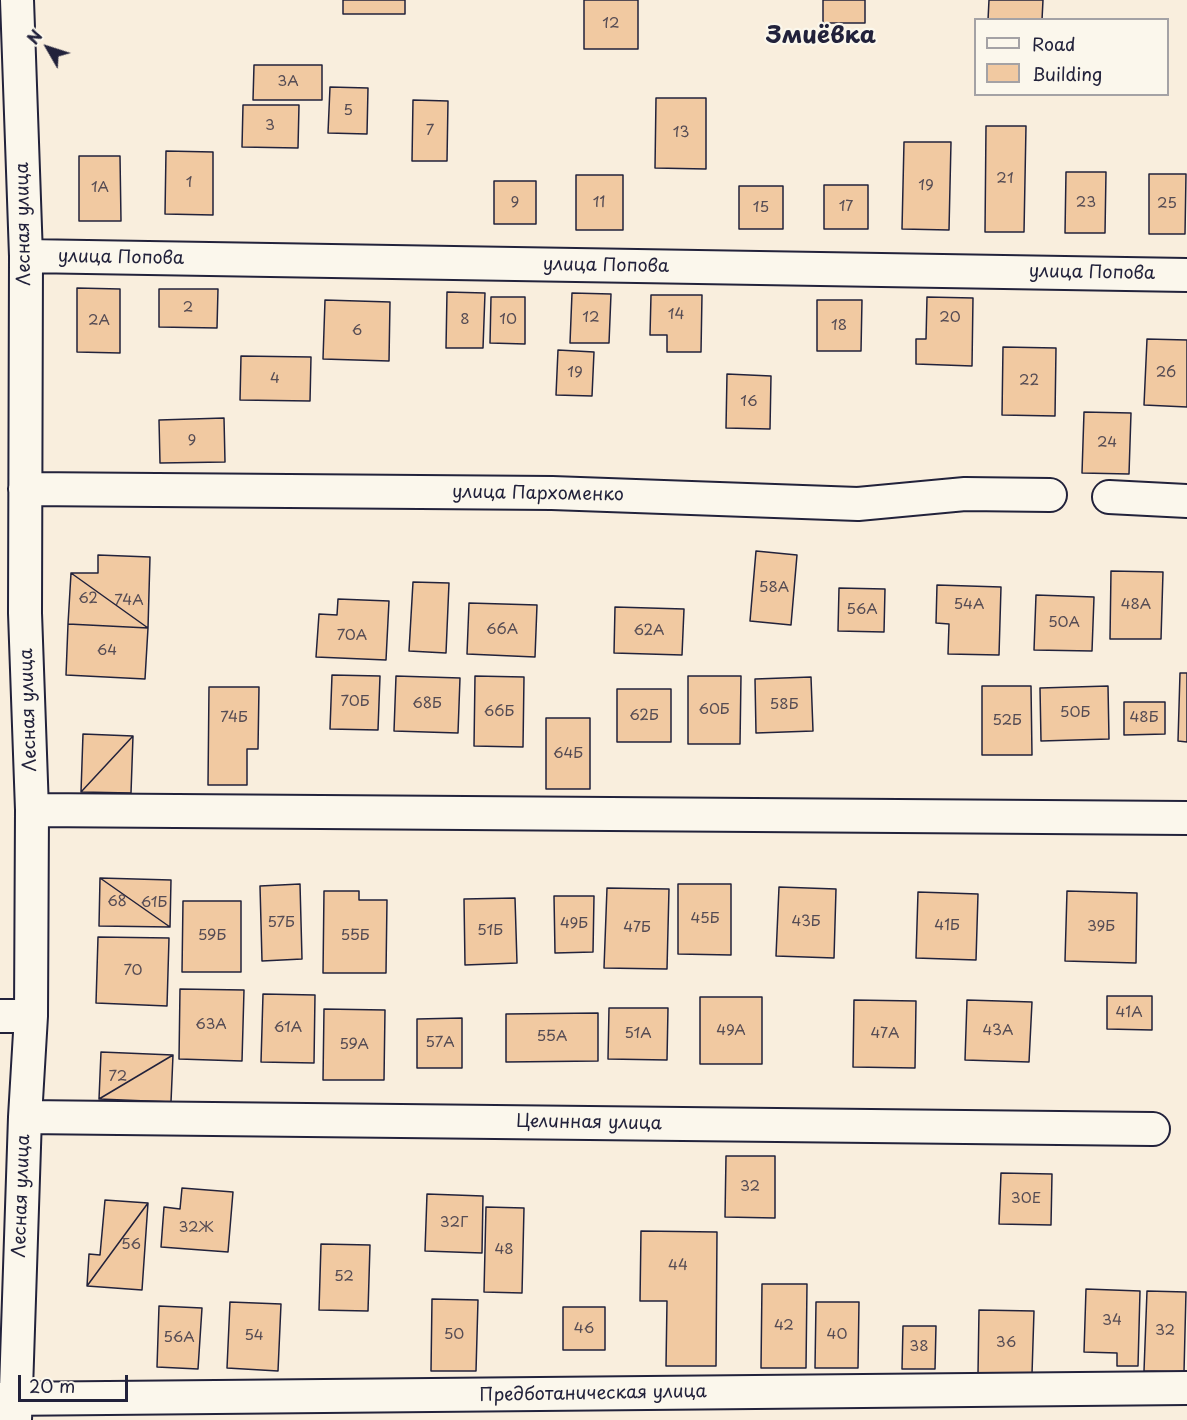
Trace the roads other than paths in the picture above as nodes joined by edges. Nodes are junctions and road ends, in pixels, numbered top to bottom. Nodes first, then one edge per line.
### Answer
1 (17, 0) edge
2 (26, 256) junction
3 (1187, 275) edge
4 (25, 489) junction
5 (1050, 495) dead end
6 (1109, 497) dead end
7 (1187, 501) edge
8 (13, 612) edge
9 (32, 810) junction
10 (1187, 818) edge
11 (0, 1016) edge
12 (31, 1016) junction
13 (25, 1117) junction
14 (1153, 1129) dead end
15 (1187, 1388) edge
16 (10, 1406) edge

1 - 2 street, Лесная улица
2 - 3 street, улица Попова
2 - 4 street, Лесная улица
4 - 5 street, улица Пархоменко
4 - 8 street, Лесная улица
6 - 7 street
8 - 9 street, Лесная улица
9 - 10 street
9 - 12 street, Лесная улица
11 - 12 street
12 - 13 street, Лесная улица
13 - 14 street, Целинная улица
13 - 16 street, Лесная улица
15 - 16 street, Предботаническая улица

